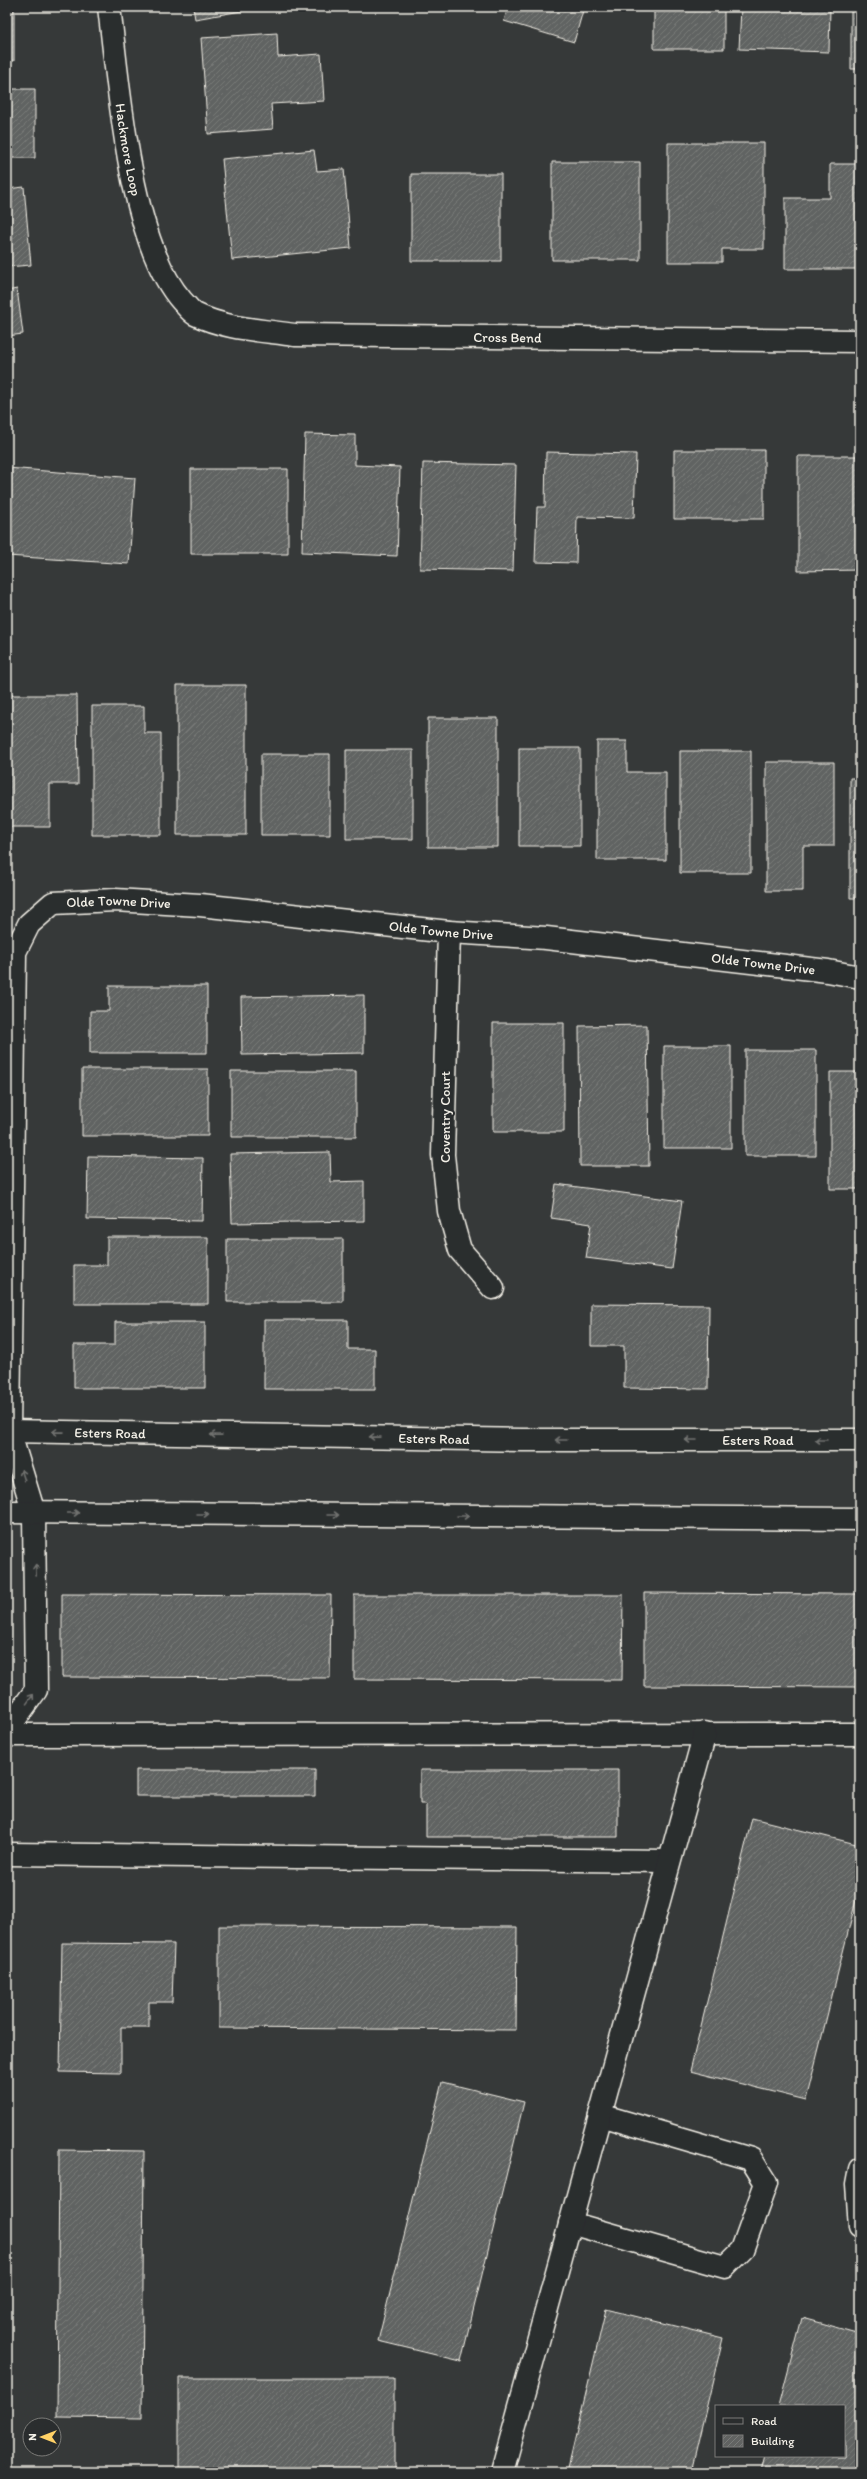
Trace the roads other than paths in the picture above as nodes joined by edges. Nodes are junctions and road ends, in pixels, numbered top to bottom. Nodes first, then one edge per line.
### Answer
1 (109, 7) edge
2 (169, 286) joint
3 (860, 341) edge
4 (449, 932) junction
5 (860, 977) edge
6 (493, 1288) dead end
7 (8, 1432) edge
8 (860, 1440) edge
9 (7, 1512) edge
10 (34, 1512) junction
11 (860, 1519) edge
12 (7, 1730) edge
13 (705, 1733) junction
14 (860, 1734) edge
15 (7, 1735) edge
16 (7, 1854) edge
17 (669, 1861) junction
18 (600, 2115) junction
19 (860, 2169) edge
20 (570, 2222) junction
21 (860, 2226) edge
22 (502, 2472) edge

1 - 2 street, Hackmore Loop
2 - 3 street, Cross Bend
4 - 5 street, Olde Towne Drive
4 - 6 street, Coventry Court
4 - 7 street, Olde Towne Drive
8 -> 7 street, Esters Road
10 -> 7 street
9 - 10 street
10 -> 11 street
12 -> 10 street
13 - 14 street
13 - 15 street
13 - 17 street
16 - 17 street
17 - 18 street
18 - 20 street
18 - 20 street
19 - 21 street
20 - 22 street

